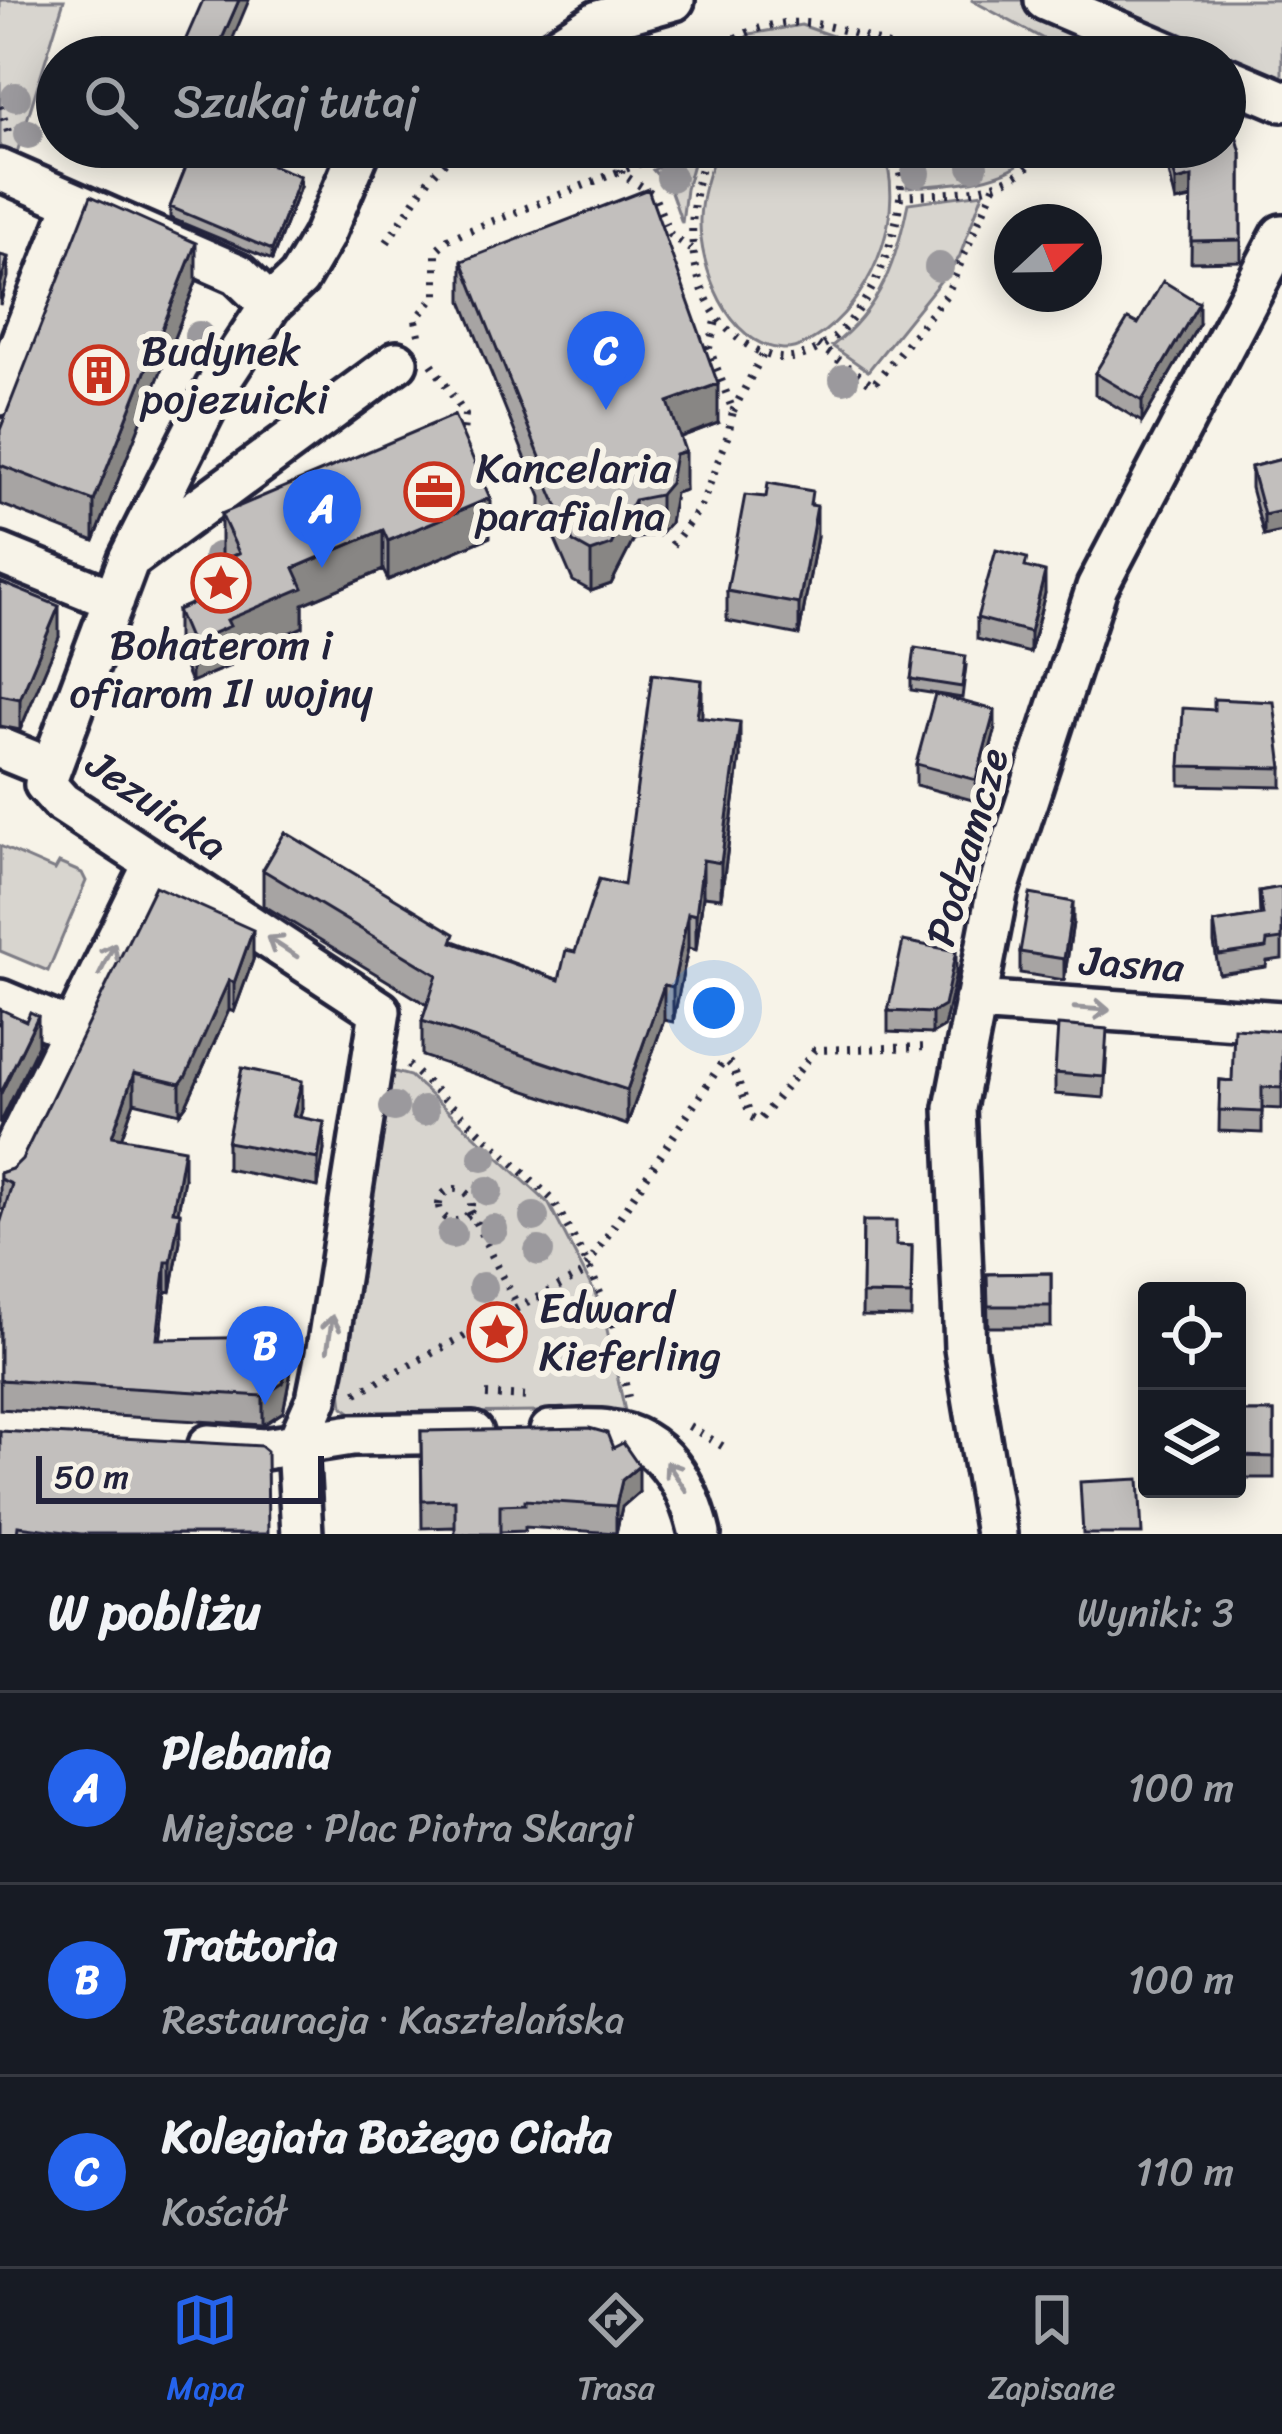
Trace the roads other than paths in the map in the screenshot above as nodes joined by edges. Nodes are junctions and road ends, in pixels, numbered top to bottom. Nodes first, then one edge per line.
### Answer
1 (674, 0) edge
2 (1045, 0) edge
3 (574, 36) edge
4 (1129, 36) edge
5 (1246, 86) edge
6 (1282, 101) edge
7 (352, 168) edge
8 (0, 170) edge
9 (75, 203) junction
10 (1282, 236) edge
11 (270, 305) junction
12 (397, 362) dead end
13 (0, 394) edge
14 (0, 554) edge
15 (129, 559) junction
16 (114, 600) junction
17 (0, 748) edge
18 (49, 768) junction
19 (154, 863) junction
20 (0, 1000) edge
21 (976, 1001) junction
22 (1282, 1022) edge
23 (72, 1030) junction
24 (0, 1178) edge
25 (176, 1444) edge
26 (297, 1444) junction
27 (302, 1534) edge
28 (700, 1534) edge
29 (996, 1534) edge

1 - 3 street
2 - 4 street
5 - 6 street
7 - 11 street, Jezuicka
8 - 9 street
9 - 11 street
9 - 13 street
10 - 21 street, Podzamcze
11 - 15 street, Jezuicka
12 - 15 street
14 - 16 street
15 - 16 street, Jezuicka
16 - 18 street, Jezuicka
17 - 18 street
18 - 19 street, Jezuicka
23 -> 19 street
26 -> 19 street, Jezuicka
20 - 23 street
21 -> 22 street, Jasna
21 - 29 street, Podzamcze
23 - 24 street
25 - 26 street
26 - 27 street
28 -> 26 street

